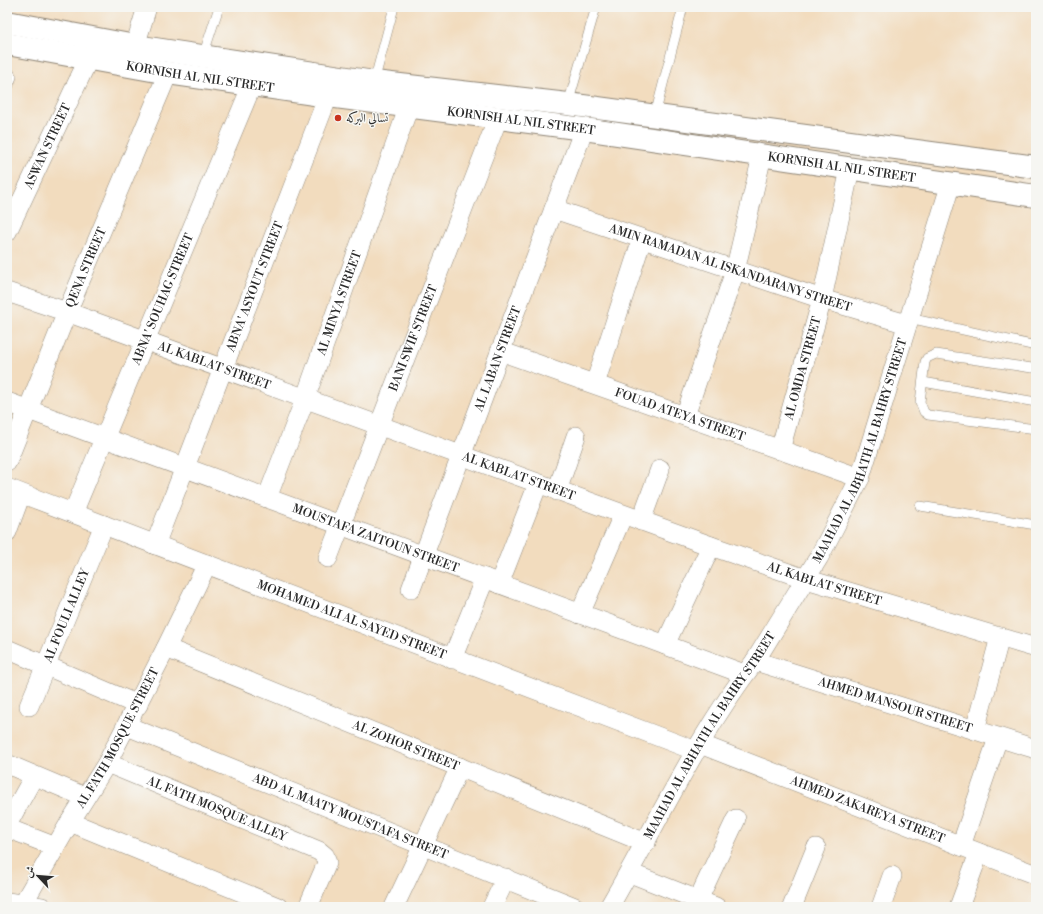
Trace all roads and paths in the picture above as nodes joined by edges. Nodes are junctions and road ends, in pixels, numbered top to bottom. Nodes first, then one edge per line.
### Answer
1 (147, 7) edge
2 (219, 7) edge
3 (394, 7) edge
4 (596, 7) edge
5 (683, 7) edge
6 (7, 22) edge
7 (7, 44) edge
8 (134, 46) junction
9 (203, 56) junction
10 (88, 60) junction
11 (7, 69) edge
12 (168, 73) junction
13 (374, 82) junction
14 (252, 86) junction
15 (7, 90) edge
16 (328, 96) junction
17 (568, 104) junction
18 (409, 106) junction
19 (619, 110) junction
20 (655, 115) junction
21 (498, 118) junction
22 (584, 128) junction
23 (614, 133) junction
24 (762, 156) junction
25 (1036, 167) edge
26 (850, 169) junction
27 (951, 183) junction
28 (1036, 196) edge
29 (554, 209) junction
30 (7, 232) edge
31 (642, 239) junction
32 (735, 271) junction
33 (7, 292) edge
34 (822, 299) junction
35 (67, 312) junction
36 (908, 321) junction
37 (145, 340) junction
38 (1036, 346) edge
39 (500, 351) junction
40 (1036, 368) edge
41 (223, 369) junction
42 (923, 382) junction
43 (595, 384) junction
44 (305, 399) junction
45 (7, 402) edge
46 (1036, 402) edge
47 (28, 410) junction
48 (685, 416) junction
49 (379, 426) junction
50 (1036, 429) edge
51 (576, 436) dead end
52 (104, 438) junction
53 (780, 450) junction
54 (460, 456) junction
55 (7, 462) edge
56 (185, 468) junction
57 (660, 469) dead end
58 (860, 478) junction
59 (538, 484) junction
60 (14, 491) edge
61 (557, 491) junction
62 (267, 498) junction
63 (920, 506) dead end
64 (73, 513) junction
65 (623, 515) junction
66 (641, 521) junction
67 (104, 525) junction
68 (1036, 525) edge
69 (341, 526) junction
70 (7, 532) edge
71 (156, 545) junction
72 (711, 546) junction
73 (423, 556) junction
74 (328, 558) dead end
75 (207, 564) junction
76 (806, 579) junction
77 (492, 581) junction
78 (411, 589) dead end
79 (580, 614) junction
80 (1000, 637) junction
81 (665, 645) junction
82 (166, 648) junction
83 (1036, 648) edge
84 (7, 649) edge
85 (452, 659) junction
86 (45, 667) junction
87 (750, 668) junction
88 (138, 705) junction
89 (29, 706) dead end
90 (127, 726) junction
91 (975, 730) junction
92 (998, 738) junction
93 (698, 748) junction
94 (1036, 749) edge
95 (7, 764) edge
96 (107, 764) junction
97 (460, 767) junction
98 (34, 776) junction
99 (85, 797) junction
100 (736, 818) dead end
101 (70, 822) junction
102 (7, 824) edge
103 (7, 828) edge
104 (646, 843) junction
105 (423, 846) junction
106 (56, 847) junction
107 (816, 848) dead end
108 (970, 849) junction
109 (630, 873) junction
110 (1036, 875) edge
111 (892, 876) dead end
112 (506, 878) junction
113 (698, 900) junction
114 (17, 904) edge
115 (42, 907) edge
116 (278, 907) edge
117 (308, 907) edge
118 (394, 907) edge
119 (492, 907) edge
120 (575, 907) edge
121 (610, 907) edge
122 (716, 907) edge
123 (792, 907) edge
124 (881, 907) edge
125 (959, 907) edge

1 - 8 street
2 - 9 lane
3 - 13 lane
4 - 17 lane
5 - 20 lane
6 - 8 main road, KORNISH AL NIL STREET
7 - 10 main road, KORNISH AL NIL STREET
8 - 9 main road, KORNISH AL NIL STREET
9 - 13 main road, KORNISH AL NIL STREET
10 - 12 main road, KORNISH AL NIL STREET
10 - 30 street, ASWAN STREET
11 - 15 lane
12 - 14 main road, KORNISH AL NIL STREET
12 - 35 street, QENA STREET
13 - 17 main road, KORNISH AL NIL STREET
14 - 16 main road, KORNISH AL NIL STREET
14 - 37 street, ABNA' SOUHAG STREET
16 - 18 main road, KORNISH AL NIL STREET
16 - 41 street, ABNA' ASYOUT STREET
17 - 19 main road, KORNISH AL NIL STREET
18 - 21 main road, KORNISH AL NIL STREET
18 - 44 street, AL MINYA STREET
19 - 20 main road, KORNISH AL NIL STREET
19 - 23 main road
20 - 25 main road, KORNISH AL NIL STREET
21 - 22 main road, KORNISH AL NIL STREET
21 - 49 street, BANI SWIF STREET
22 - 23 main road, KORNISH AL NIL STREET
22 - 29 street, AL LABAN STREET
23 - 24 main road, KORNISH AL NIL STREET
24 - 26 main road, KORNISH AL NIL STREET
24 - 32 street
26 - 27 main road, KORNISH AL NIL STREET
26 - 34 street, AL OMDA STREET
27 - 28 main road, KORNISH AL NIL STREET
27 - 36 street, MAAHAD AL ABHATH AL BAHRY STREET
29 - 31 street, AMIN RAMADAN AL ISKANDARANY STREET
29 - 39 street, AL LABAN STREET
31 - 32 street, AMIN RAMADAN AL ISKANDARANY STREET
31 - 43 street
32 - 34 street, AMIN RAMADAN AL ISKANDARANY STREET
32 - 48 street
33 - 35 street, AL KABLAT STREET
34 - 36 street, AMIN RAMADAN AL ISKANDARANY STREET
34 - 53 street, AL OMDA STREET
35 - 37 street, AL KABLAT STREET
35 - 47 street, QENA STREET
36 - 38 lane
36 - 58 street, MAAHAD AL ABHATH AL BAHRY STREET
37 - 41 street, AL KABLAT STREET
37 - 52 street, ABNA' SOUHAG STREET
39 - 43 street, FOUAD ATEYA STREET
39 - 54 street, AL LABAN STREET
40 - 42 lane
41 - 44 street, AL KABLAT STREET
41 - 56 street, ABNA' ASYOUT STREET
42 - 46 lane
42 - 50 lane
43 - 48 street, FOUAD ATEYA STREET
44 - 49 street, AL KABLAT STREET
44 - 62 street, AL MINYA STREET
45 - 47 street, MOUSTAFA ZAITOUN STREET
47 - 52 street, MOUSTAFA ZAITOUN STREET
47 - 55 street, QENA STREET
48 - 53 street, FOUAD ATEYA STREET
49 - 54 street, AL KABLAT STREET
49 - 69 street, BANI SWIF STREET
51 - 61 street
52 - 56 street, MOUSTAFA ZAITOUN STREET
52 - 64 street, ABNA' SOUHAG STREET
53 - 58 street, FOUAD ATEYA STREET
54 - 59 street, AL KABLAT STREET
54 - 73 street, AL LABAN STREET
56 - 62 street, MOUSTAFA ZAITOUN STREET
56 - 71 street, ABNA' ASYOUT STREET
57 - 66 street
58 - 76 street, MAAHAD AL ABHATH AL BAHRY STREET
59 - 61 street, AL KABLAT STREET
59 - 77 street
60 - 64 street, MOHAMED ALI AL SAYED STREET
60 - 70 street
61 - 65 street, AL KABLAT STREET
62 - 69 street, MOUSTAFA ZAITOUN STREET
63 - 68 lane
64 - 67 street, MOHAMED ALI AL SAYED STREET
65 - 66 street, AL KABLAT STREET
65 - 79 street
66 - 72 street, AL KABLAT STREET
67 - 71 street, MOHAMED ALI AL SAYED STREET
67 - 86 street, AL FOULI ALLEY
69 - 73 street, MOUSTAFA ZAITOUN STREET
69 - 74 street, BANI SWIF STREET
71 - 75 street, MOHAMED ALI AL SAYED STREET
72 - 76 street, AL KABLAT STREET
72 - 81 street
73 - 77 street, MOUSTAFA ZAITOUN STREET
73 - 78 street, AL LABAN STREET
75 - 82 street, AL FATH MOSQUE STREET
75 - 85 street, MOHAMED ALI AL SAYED STREET
76 - 80 street, AL KABLAT STREET
76 - 87 street, MAAHAD AL ABHATH AL BAHRY STREET
77 - 79 street, MOUSTAFA ZAITOUN STREET
77 - 85 street
79 - 81 street, MOUSTAFA ZAITOUN STREET
80 - 83 street, AL KABLAT STREET
80 - 91 street
81 - 87 street, MOUSTAFA ZAITOUN STREET
82 - 88 street, AL FATH MOSQUE STREET
82 - 97 street, AL ZOHOR STREET
84 - 86 street
85 - 93 street, MOHAMED ALI AL SAYED STREET
86 - 88 street
86 - 89 street, AL FOULI ALLEY
87 - 91 street, AHMED MANSOUR STREET
87 - 93 street, MAAHAD AL ABHATH AL BAHRY STREET
88 - 90 street, AL FATH MOSQUE STREET
90 - 96 street, AL FATH MOSQUE STREET
90 - 105 street, ABD AL MAATY MOUSTAFA STREET
91 - 92 street, AHMED MANSOUR STREET
92 - 94 street, AHMED MANSOUR STREET
92 - 108 street
93 - 104 street, MAAHAD AL ABHATH AL BAHRY STREET
93 - 108 street, AHMED ZAKAREYA STREET
95 - 98 street
96 - 99 street, AL FATH MOSQUE STREET
96 - 117 street, AL FATH MOSQUE ALLEY
97 - 104 street, AL ZOHOR STREET
97 - 105 street
98 - 99 street
98 - 102 street
99 - 101 street, AL FATH MOSQUE STREET
100 - 113 street
101 - 106 street, AL FATH MOSQUE STREET
101 - 116 street
103 - 106 street
104 - 109 street, MAAHAD AL ABHATH AL BAHRY STREET
105 - 112 street, ABD AL MAATY MOUSTAFA STREET
105 - 118 street
106 - 114 street, AL FATH MOSQUE STREET
107 - 123 street
108 - 110 street, AHMED ZAKAREYA STREET
108 - 125 street
109 - 113 street
109 - 121 street, MAAHAD AL ABHATH AL BAHRY STREET
111 - 124 street
112 - 119 street
112 - 120 street, ABD AL MAATY MOUSTAFA STREET
113 - 122 street
114 - 115 street

